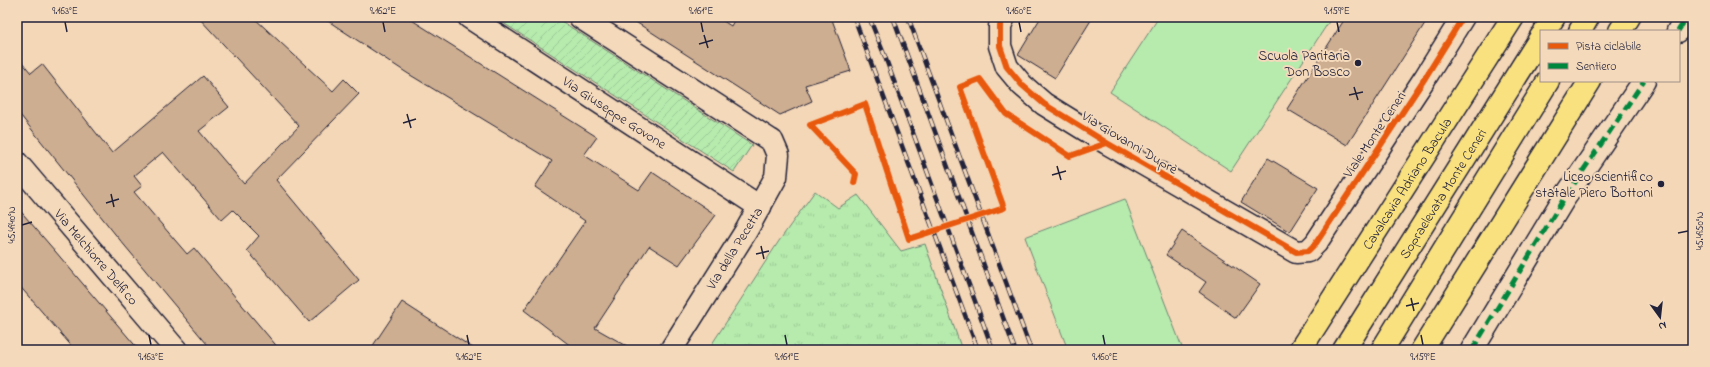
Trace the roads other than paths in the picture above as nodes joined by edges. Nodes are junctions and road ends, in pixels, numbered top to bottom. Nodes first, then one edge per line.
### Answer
1 (469, 17) edge
2 (580, 17) edge
3 (1004, 17) edge
4 (1463, 17) edge
5 (1513, 17) edge
6 (1554, 17) edge
7 (1588, 17) edge
8 (1628, 17) edge
9 (1687, 17) edge
10 (1546, 30) edge
11 (1581, 30) edge
12 (1621, 30) edge
13 (1679, 30) edge
14 (1540, 39) edge
15 (1547, 82) edge
16 (1589, 82) edge
17 (1643, 82) edge
18 (17, 163) edge
19 (760, 207) junction
20 (1296, 252) joint
21 (176, 350) edge
22 (671, 350) edge
23 (1300, 350) edge
24 (1344, 350) edge
25 (1382, 350) edge
26 (1422, 350) edge
27 (1472, 350) edge

1 - 19 street, Via Giuseppe Govone
2 - 19 street, Via della Pecetta
3 - 20 street, Via Giovanni Duprè
4 - 20 street, Viale Monte Ceneri
5 - 23 main road, Cavalcavia Adriano Bacula
6 - 10 main road
7 - 11 main road
8 - 12 main road
9 - 13 street
14 - 24 main road, Sopraelevata Monte Ceneri
15 - 25 main road
16 - 26 main road
17 - 27 street
18 - 21 street, Via Melchiorre Delfico
19 - 22 street, Via della Pecetta

